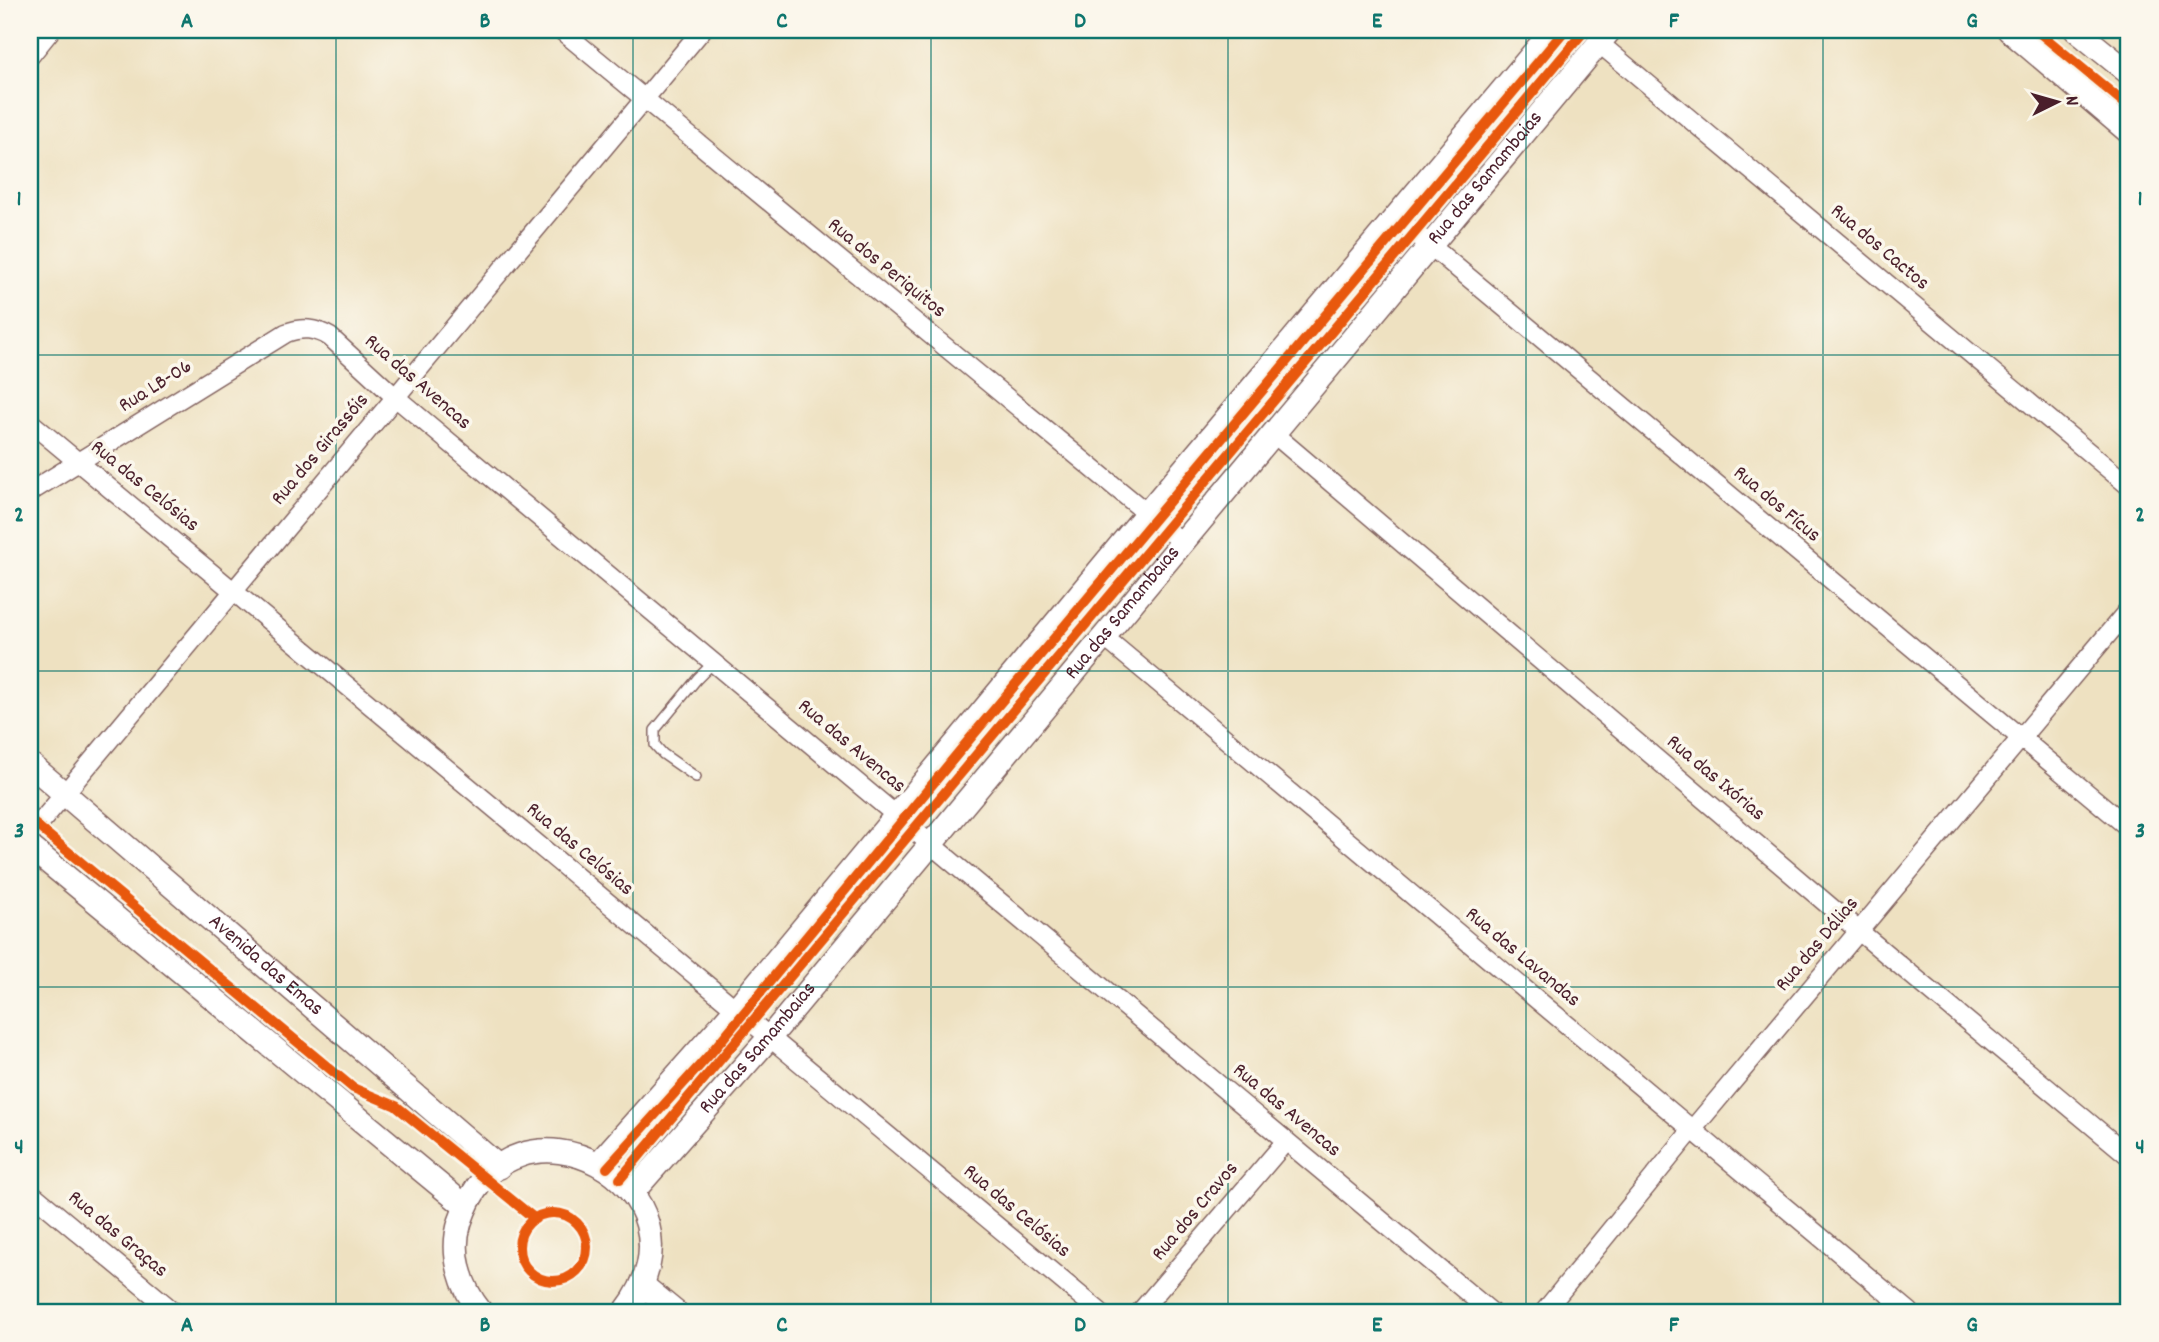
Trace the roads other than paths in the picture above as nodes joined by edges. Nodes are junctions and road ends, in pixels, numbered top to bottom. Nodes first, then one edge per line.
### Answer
1 (51, 30) edge
2 (561, 30) edge
3 (702, 30) edge
4 (1553, 30) edge
5 (2009, 30) edge
6 (2076, 30) edge
7 (1605, 37) edge
8 (30, 56) edge
9 (2129, 73) edge
10 (644, 99) junction
11 (2129, 132) edge
12 (1395, 217) junction
13 (1430, 247) junction
14 (309, 329) joint
15 (394, 396) junction
16 (30, 422) edge
17 (1274, 434) junction
18 (77, 462) junction
19 (2129, 486) edge
20 (30, 492) edge
21 (1147, 513) junction
22 (1183, 543) junction
23 (234, 590) junction
24 (2129, 609) edge
25 (1104, 638) junction
26 (713, 662) junction
27 (2020, 737) junction
28 (30, 764) edge
29 (696, 777) dead end
30 (65, 793) junction
31 (896, 814) junction
32 (2129, 828) edge
33 (30, 835) edge
34 (930, 844) junction
35 (30, 847) edge
36 (1860, 932) junction
37 (735, 1010) junction
38 (770, 1037) junction
39 (1692, 1130) junction
40 (1286, 1141) junction
41 (2129, 1156) edge
42 (599, 1163) junction
43 (499, 1167) junction
44 (30, 1192) edge
45 (632, 1193) junction
46 (465, 1206) junction
47 (642, 1285) junction
48 (174, 1312) edge
49 (478, 1312) edge
50 (625, 1312) edge
51 (675, 1312) edge
52 (1100, 1312) edge
53 (1140, 1312) edge
54 (1491, 1312) edge
55 (1544, 1312) edge
56 (1910, 1312) edge

1 - 8 street
2 - 10 street, Rua dos Periquitos
3 - 10 street, Rua dos Girassóis
4 - 12 street, Rua das Samambaias
5 - 11 street
6 - 9 street
7 - 13 street, Rua das Samambaias
7 - 19 street, Rua dos Cactos
10 - 15 street, Rua dos Girassóis
10 - 21 street, Rua dos Periquitos
12 - 13 street, Rua dos Fícus
12 - 21 street, Rua das Samambaias
13 - 17 street, Rua das Samambaias
13 - 27 street, Rua dos Fícus
14 - 15 street, Rua das Avencas
14 - 18 street, Rua LB-06
15 - 23 street, Rua dos Girassóis
15 - 26 street, Rua das Avencas
16 - 18 street, Rua das Celósias
17 - 22 street, Rua das Samambaias
17 - 36 street, Rua das Ixórias
18 - 20 street, Rua LB-06
18 - 23 street, Rua das Celósias
21 - 22 street, Rua dos Periquitos
21 - 31 street, Rua das Samambaias
22 - 25 street, Rua das Samambaias
23 - 30 street, Rua dos Girassóis
23 - 37 street, Rua das Celósias
24 - 27 street, Rua das Dálias
25 - 34 street, Rua das Samambaias
25 - 39 street, Rua das Lavandas
26 - 29 lane
26 - 31 street, Rua das Avencas
27 - 32 street, Rua dos Fícus
27 - 36 street, Rua das Dálias
28 - 30 street, Avenida das Emas
30 - 33 street, Rua dos Girassóis
30 - 43 street, Avenida das Emas
31 - 34 street, Rua das Avencas
31 - 37 street, Rua das Samambaias
34 - 38 street, Rua das Samambaias
34 - 40 street, Rua das Avencas
35 - 46 street
36 - 39 street, Rua das Dálias
36 - 41 street, Rua das Ixórias
37 - 38 street, Rua das Celósias
37 - 42 street, Rua das Samambaias
38 - 45 street, Rua das Samambaias
38 - 52 street, Rua das Celósias
39 - 55 street, Rua das Dálias
39 - 56 street, Rua das Lavandas
40 - 53 street, Rua dos Cravos
40 - 54 street, Rua das Avencas
42 - 43 street
42 - 45 street
43 - 46 street
44 - 48 street, Rua das Graças
45 - 47 street
46 - 49 street
47 - 50 street
47 - 51 street

